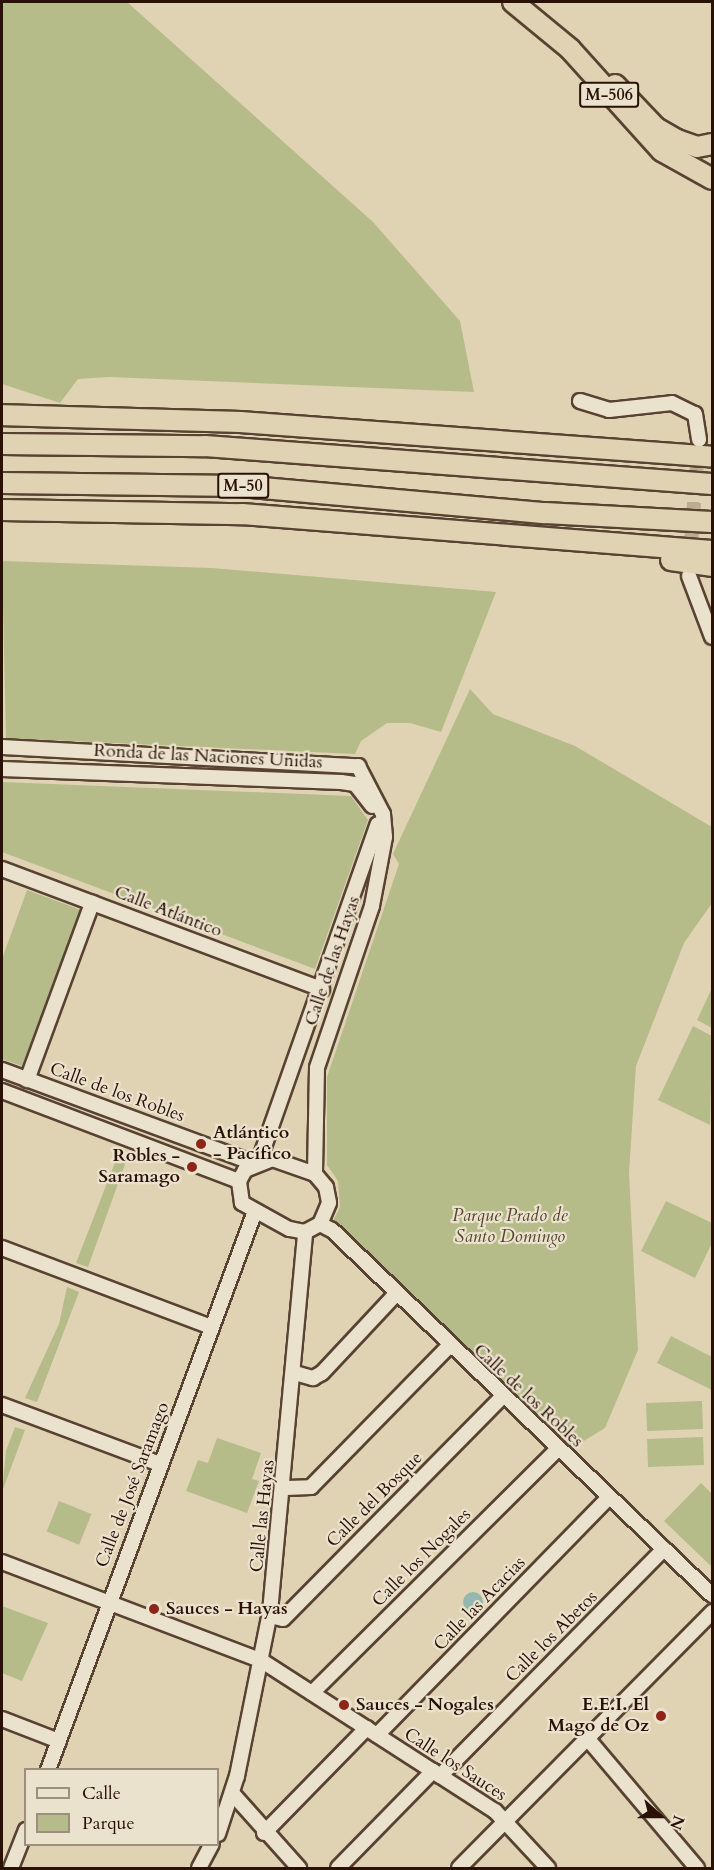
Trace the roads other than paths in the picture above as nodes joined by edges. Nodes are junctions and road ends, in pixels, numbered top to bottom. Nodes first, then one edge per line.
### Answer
1 (513, 2) edge
2 (528, 2) edge
3 (712, 144) edge
4 (712, 179) edge
5 (580, 401) dead end
6 (2, 415) edge
7 (699, 440) tunnel mouth
8 (2, 444) edge
9 (712, 457) edge
10 (712, 468) edge
11 (571, 472) junction
12 (2, 483) edge
13 (712, 484) edge
14 (2, 510) edge
15 (545, 513) junction
16 (712, 522) edge
17 (460, 532) junction
18 (712, 534) edge
19 (712, 551) edge
20 (712, 566) edge
21 (689, 576) dead end
22 (712, 636) edge
23 (2, 747) edge
24 (358, 766) joint
25 (2, 770) edge
26 (2, 869) edge
27 (92, 903) junction
28 (322, 989) junction
29 (2, 1070) edge
30 (27, 1080) junction
31 (2, 1091) edge
32 (256, 1162) junction
33 (315, 1174) junction
34 (239, 1181) junction
35 (254, 1214) junction
36 (320, 1224) junction
37 (305, 1232) junction
38 (2, 1248) edge
39 (395, 1295) junction
40 (211, 1327) junction
41 (449, 1346) junction
42 (295, 1373) junction
43 (502, 1397) junction
44 (2, 1405) edge
45 (558, 1449) junction
46 (160, 1464) junction
47 (286, 1488) junction
48 (609, 1497) junction
49 (664, 1549) junction
50 (2, 1562) edge
51 (712, 1595) edge
52 (108, 1603) junction
53 (712, 1612) edge
54 (270, 1616) junction
55 (262, 1661) junction
56 (312, 1693) junction
57 (2, 1719) edge
58 (372, 1732) junction
59 (588, 1739) junction
60 (59, 1741) junction
61 (49, 1768) edge
62 (436, 1773) junction
63 (232, 1793) junction
64 (508, 1821) junction
65 (219, 1831) edge
66 (264, 1833) junction
67 (24, 1835) edge
68 (212, 1846) edge
69 (202, 1867) edge
70 (11, 1869) edge
71 (299, 1869) edge
72 (339, 1869) edge
73 (459, 1869) edge
74 (548, 1869) edge
75 (697, 1869) edge

1 - 4 highway, M-506
2 - 3 highway
5 - 7 street
6 - 9 highway
8 - 11 highway, M-50
10 - 11 highway
11 - 13 highway, M-50
12 - 15 highway, M-50
14 - 17 highway
15 - 16 highway, M-50
15 - 18 highway
17 - 19 highway
17 - 20 highway
21 - 22 street
23 - 24 street, Ronda de las Naciones Unidas
24 - 33 street, Calle de las Hayas
25 - 28 street, Ronda de las Naciones Unidas
26 - 27 street, Calle Atlántico
27 - 28 street, Calle Atlántico
27 - 30 street
28 - 32 street
29 - 30 street, Calle de los Robles
30 - 32 street, Calle de los Robles
31 - 34 street
32 - 33 street
32 - 34 street
33 - 36 street
34 - 35 street
35 - 37 street
35 - 40 street, Calle de José Saramago
36 - 37 street
36 - 39 street, Calle de los Robles
37 - 42 street, Calle las Hayas
38 - 40 street
39 - 41 street, Calle de los Robles
39 - 42 street
40 - 46 street, Calle de José Saramago
41 - 43 street, Calle de los Robles
41 - 47 street
42 - 47 street, Calle las Hayas
43 - 45 street, Calle de los Robles
43 - 54 street, Calle del Bosque
44 - 46 street
45 - 48 street, Calle de los Robles
45 - 56 street, Calle los Nogales
46 - 52 street, Calle de José Saramago
47 - 54 street, Calle las Hayas
48 - 49 street, Calle de los Robles
48 - 58 street, Calle las Acacias
49 - 51 street, Calle de los Robles
49 - 62 street, Calle los Abetos
50 - 52 street, Calle los Sauces
52 - 55 street, Calle los Sauces
52 - 60 street, Calle de José Saramago
53 - 59 street
54 - 55 street, Calle las Hayas
55 - 56 street, Calle los Sauces
55 - 63 street, Calle las Hayas
56 - 58 street, Calle los Sauces
57 - 60 street
58 - 62 street, Calle los Sauces
58 - 66 street, Calle las Acacias
59 - 64 street
59 - 75 street
60 - 61 street, Calle de José Saramago
62 - 64 street, Calle los Sauces
62 - 72 street, Calle los Abetos
63 - 65 street, Calle las Hayas
63 - 66 street
64 - 73 street
64 - 74 street, Calle los Sauces
66 - 71 street
67 - 70 street
68 - 69 street

